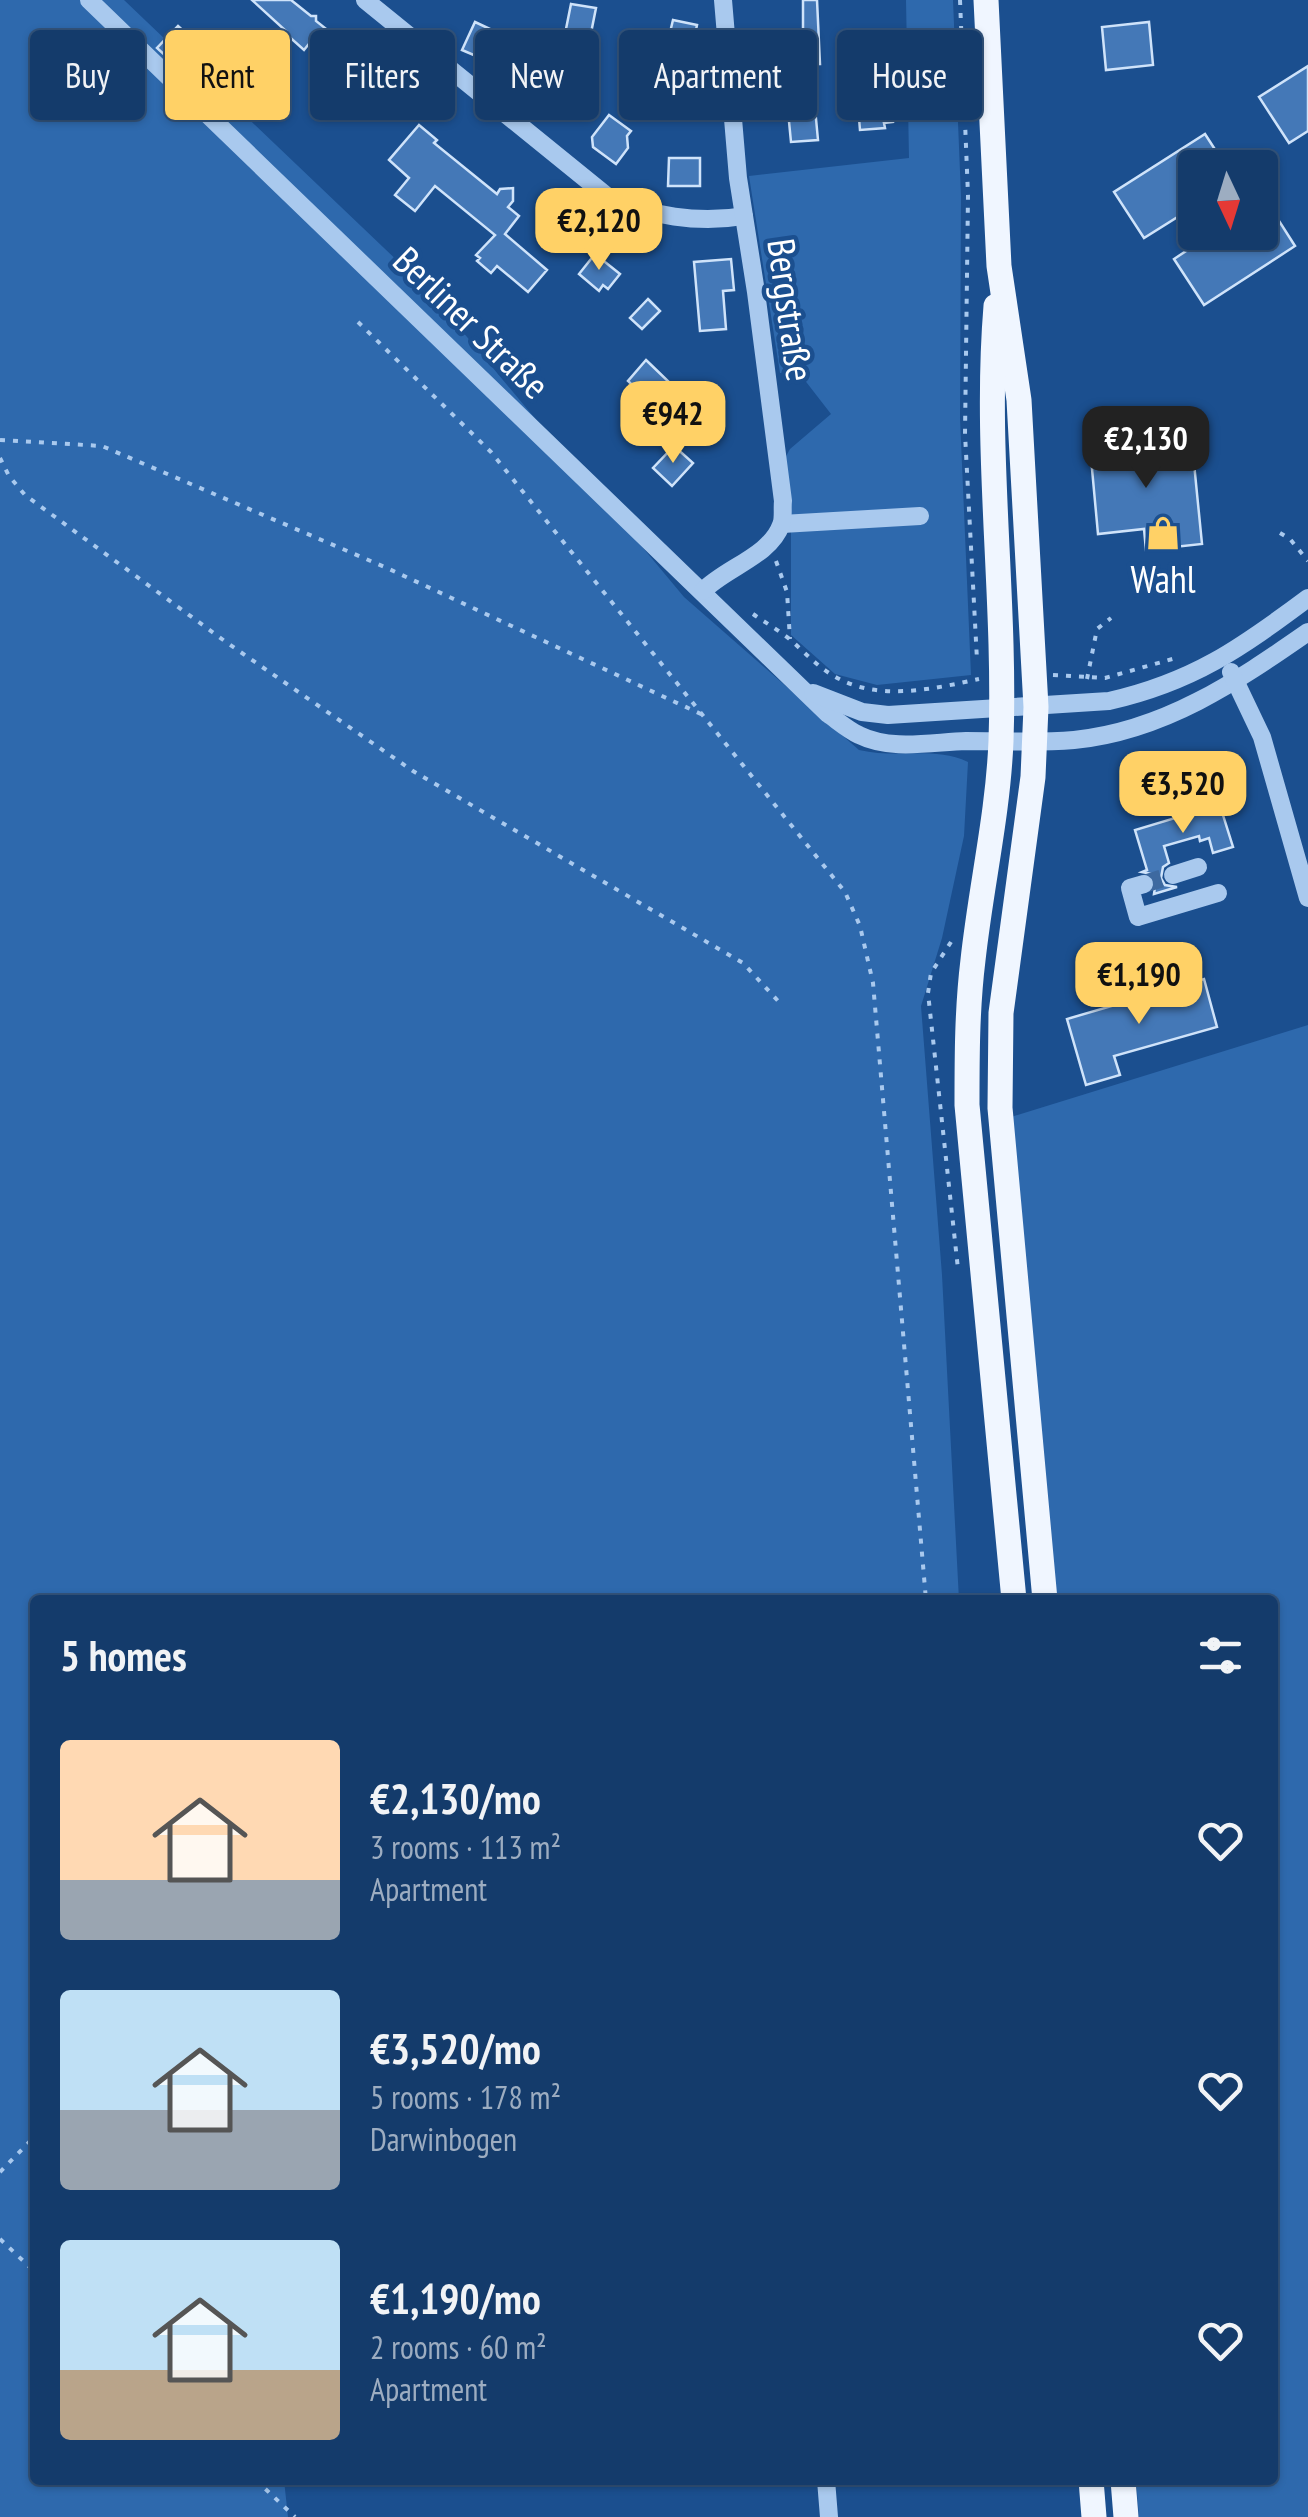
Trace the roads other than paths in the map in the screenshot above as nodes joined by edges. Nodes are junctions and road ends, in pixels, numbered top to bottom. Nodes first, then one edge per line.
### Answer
1 (89, 0) edge
2 (365, 0) edge
3 (723, 0) edge
4 (986, 0) edge
5 (744, 216) junction
6 (999, 266) junction
7 (920, 516) dead end
8 (782, 524) junction
9 (703, 591) junction
10 (1308, 598) edge
11 (1308, 632) edge
12 (1222, 658) junction
13 (1236, 681) junction
14 (808, 692) junction
15 (1036, 707) junction
16 (1002, 708) junction
17 (1036, 741) junction
18 (1001, 742) junction
19 (1198, 867) dead end
20 (1173, 875) tunnel mouth
21 (1144, 884) dead end
22 (1218, 893) dead end
23 (1308, 898) edge
24 (1014, 1595) edge
25 (1046, 1595) edge
26 (826, 2485) edge
27 (1091, 2485) edge
28 (1123, 2485) edge
29 (829, 2517) edge
30 (1094, 2517) edge
31 (1126, 2517) edge

1 - 9 street, Berliner Straße
2 - 5 street
3 - 5 street, Bergstraße
4 - 6 main road
5 - 8 street, Bergstraße
6 - 15 main road
6 - 16 main road
7 - 8 street
8 - 9 street
9 - 14 street, Berliner Straße
10 - 12 street, Berliner Straße
11 - 13 street, Berliner Straße
12 - 13 street
12 - 15 street, Berliner Straße
13 - 17 street, Berliner Straße
13 - 23 street
14 - 16 street, Berliner Straße
14 - 18 street, Berliner Straße
15 - 16 street, Berliner Straße
15 - 17 main road
16 - 18 main road
17 - 18 street, Berliner Straße
17 - 25 main road
18 - 24 main road
19 - 20 street
21 - 22 street
26 - 29 street
27 - 30 main road
28 - 31 main road

